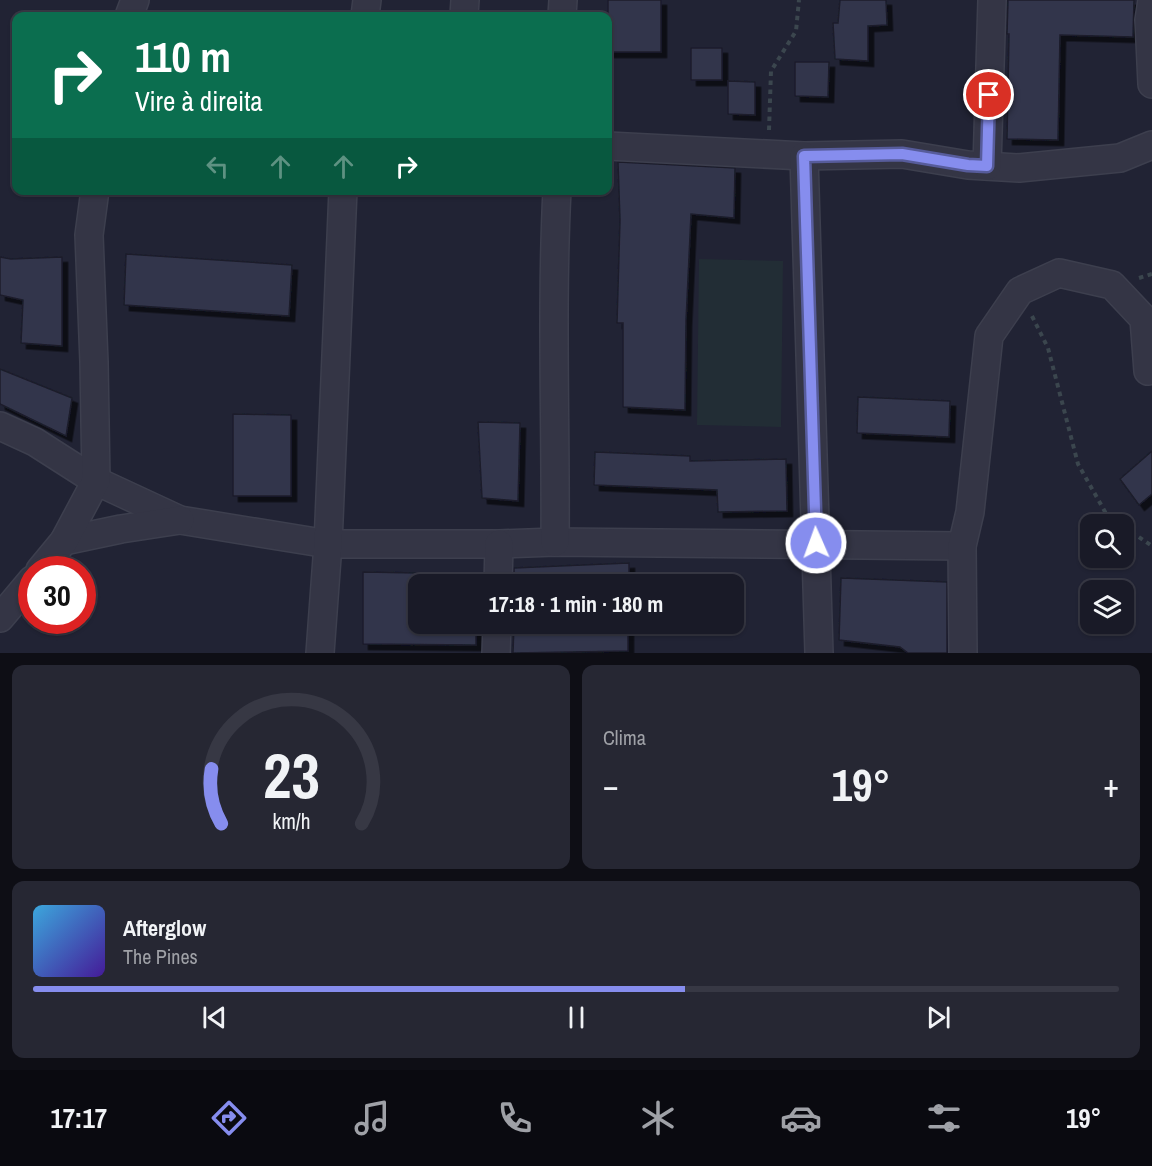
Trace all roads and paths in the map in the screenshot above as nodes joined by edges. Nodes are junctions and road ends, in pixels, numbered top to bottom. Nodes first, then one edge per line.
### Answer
1 (799, 0) edge
2 (992, 0) edge
3 (1152, 0) edge
4 (1152, 84) edge
5 (1152, 145) edge
6 (612, 146) edge
7 (769, 154) junction
8 (804, 156) junction
9 (987, 166) junction
10 (94, 195) edge
11 (343, 195) edge
12 (557, 195) edge
13 (1020, 291) junction
14 (1148, 371) dead end
15 (0, 426) edge
16 (96, 481) junction
17 (1106, 514) edge
18 (180, 520) junction
19 (1134, 534) edge
20 (64, 541) junction
21 (555, 542) junction
22 (816, 543) junction
23 (328, 544) junction
24 (499, 544) junction
25 (962, 546) junction
26 (1152, 546) edge
27 (52, 556) edge
28 (498, 574) edge
29 (18, 597) edge
30 (0, 618) edge
31 (497, 634) edge
32 (320, 653) edge
33 (496, 653) edge
34 (819, 653) edge
35 (963, 653) edge

1 - 7 path
2 - 9 street
3 - 4 street
5 - 9 street
6 - 7 street
7 - 8 street
8 - 9 street
8 - 22 street
10 - 16 street
11 - 23 street
12 - 21 street
13 - 14 street
13 - 17 path
13 - 25 street
15 - 16 street
16 - 18 street
16 - 20 street
18 - 20 street
18 - 23 street
19 - 26 path
20 - 27 street
21 - 22 street
21 - 24 street
22 - 25 street
22 - 34 street
23 - 24 street
23 - 32 street
24 - 28 street
25 - 35 street
29 - 30 street
31 - 33 street

